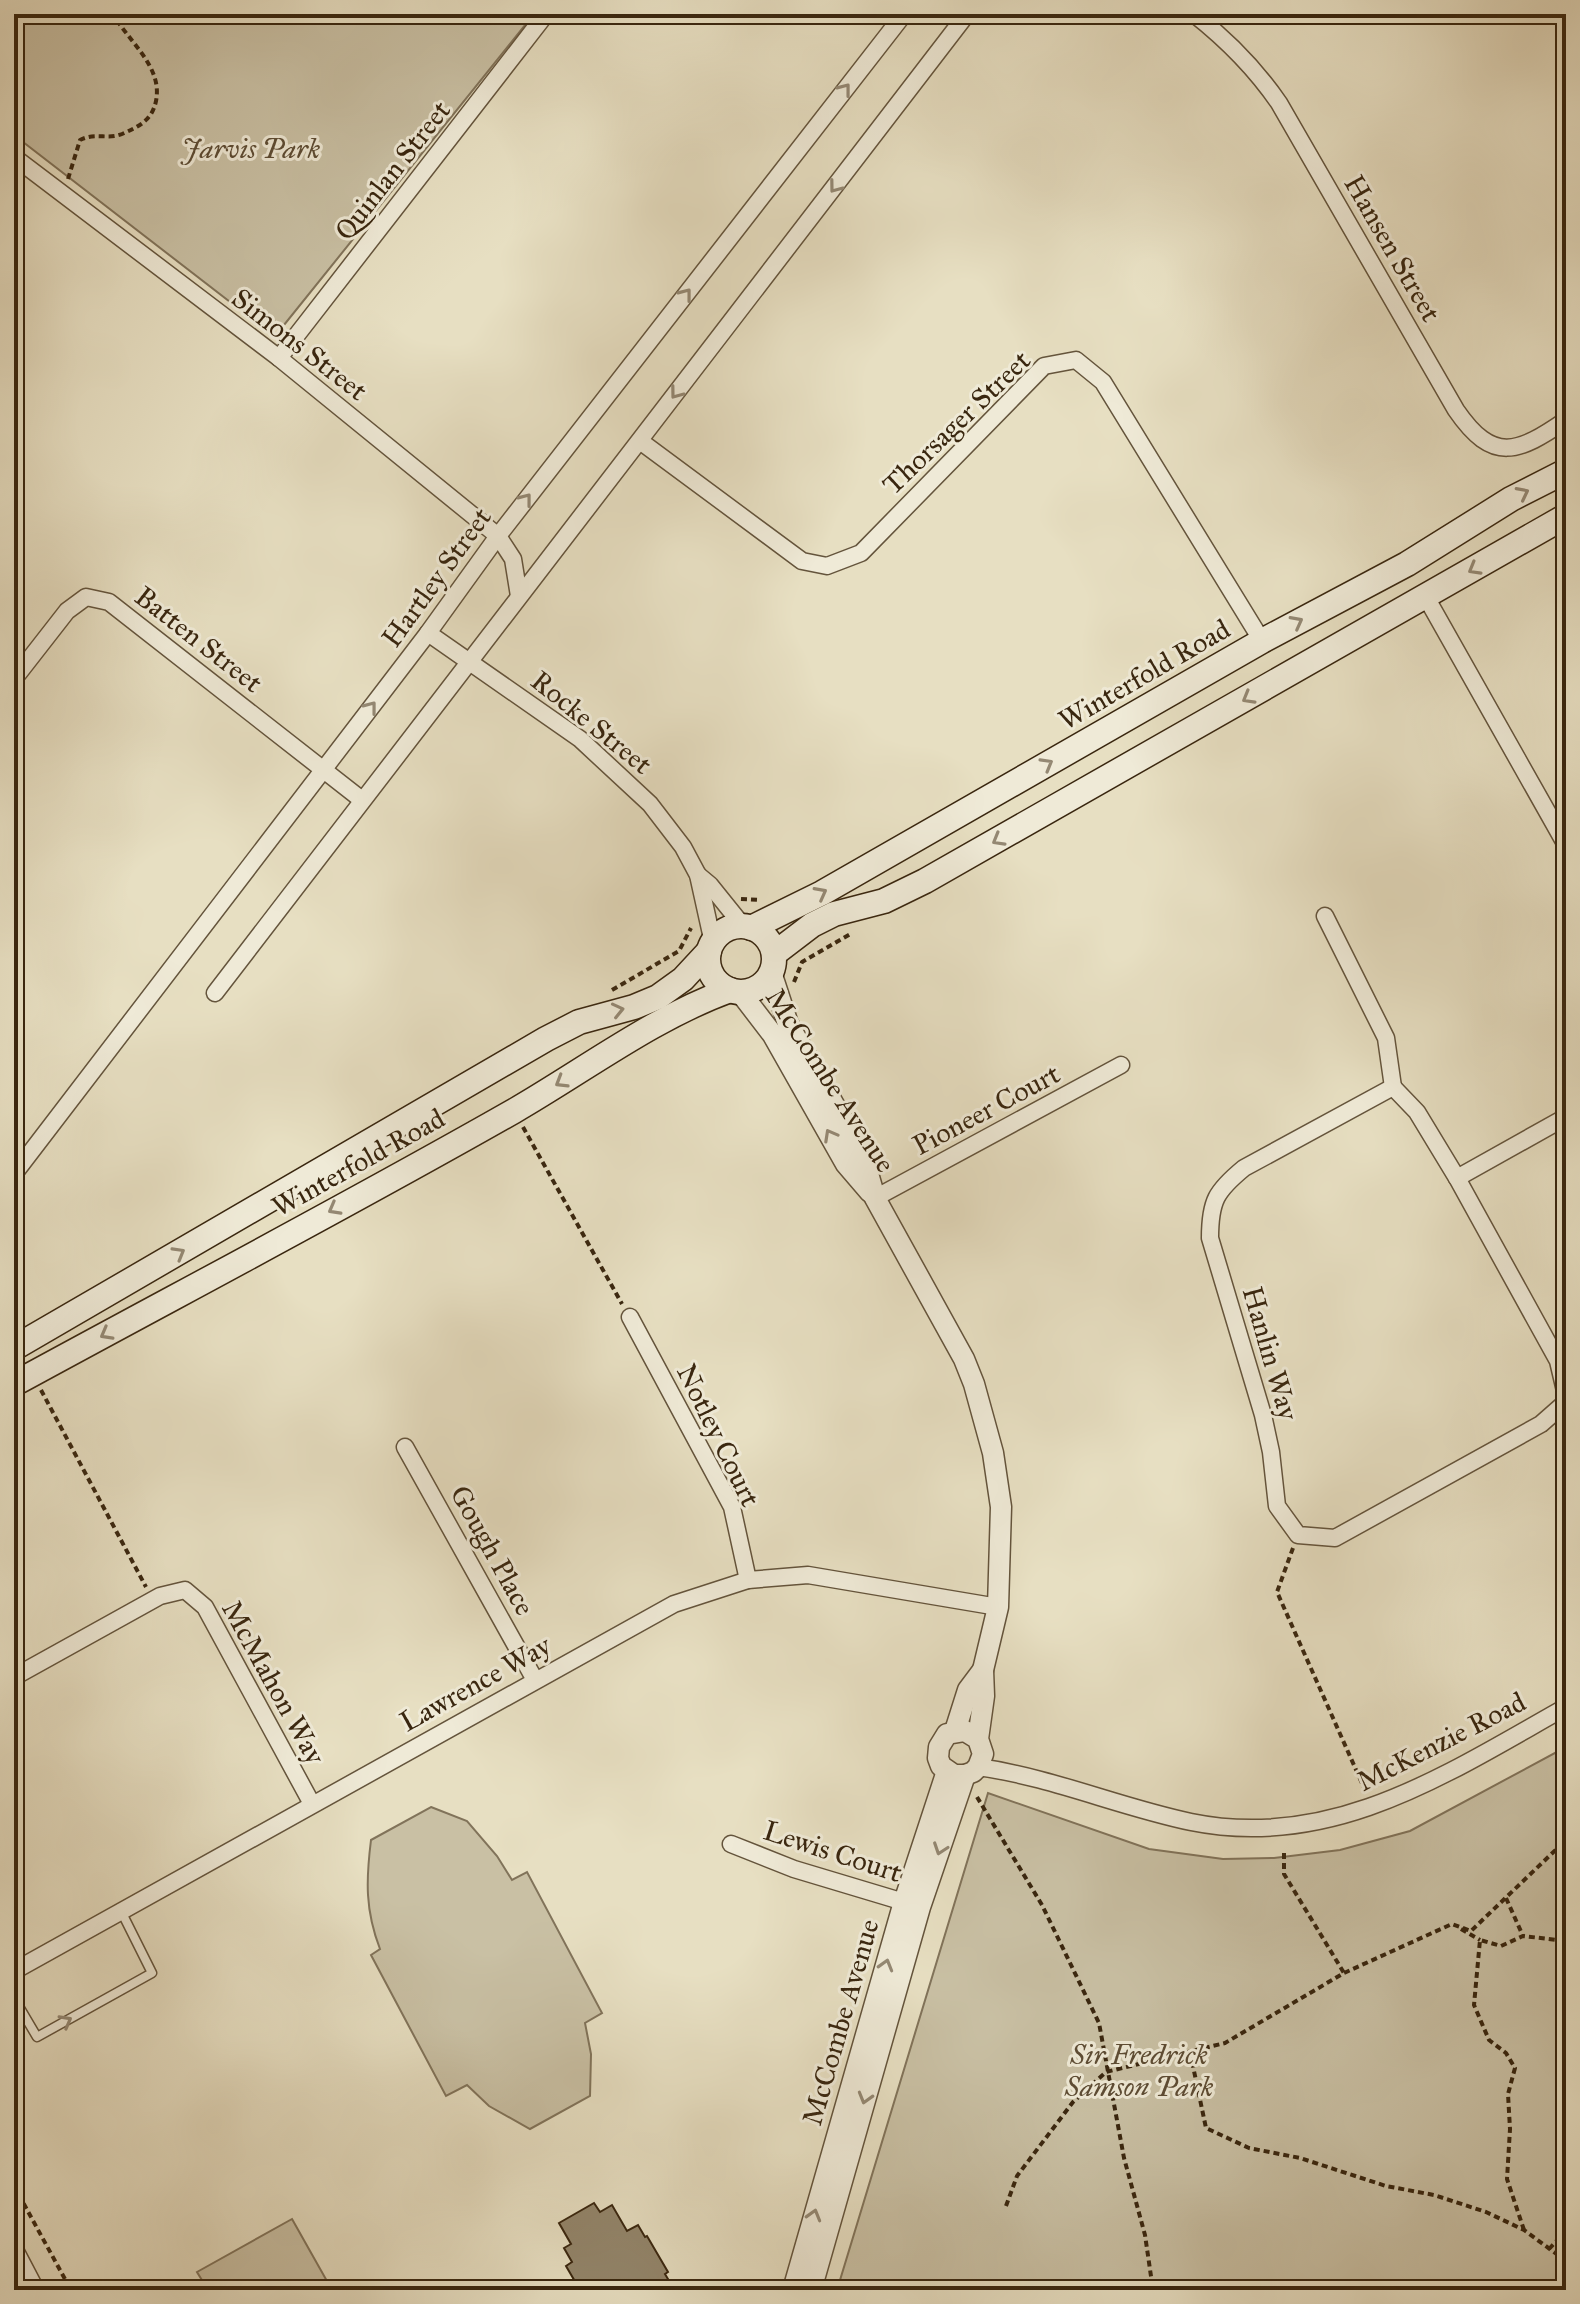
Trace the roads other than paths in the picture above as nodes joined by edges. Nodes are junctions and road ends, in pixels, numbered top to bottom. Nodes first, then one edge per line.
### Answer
1 (546, 14) edge
2 (904, 14) edge
3 (967, 14) edge
4 (1194, 14) edge
5 (17, 166) edge
6 (279, 358) junction
7 (1566, 420) edge
8 (640, 441) junction
9 (1566, 471) edge
10 (1566, 516) edge
11 (498, 536) junction
12 (519, 596) junction
13 (1426, 597) junction
14 (428, 633) junction
15 (1262, 641) junction
16 (469, 660) junction
17 (14, 679) edge
18 (323, 769) junction
19 (362, 800) junction
20 (1566, 845) edge
21 (698, 875) junction
22 (1325, 916) dead end
23 (747, 927) junction
24 (711, 947) junction
25 (773, 963) junction
26 (735, 991) junction
27 (215, 993) dead end
28 (1121, 1065) dead end
29 (1393, 1087) junction
30 (1566, 1117) edge
31 (14, 1174) edge
32 (1457, 1178) junction
33 (875, 1198) junction
34 (630, 1317) road end
35 (14, 1348) edge
36 (23, 1379) edge
37 (1566, 1395) edge
38 (1566, 1402) edge
39 (405, 1447) dead end
40 (748, 1580) junction
41 (998, 1607) junction
42 (983, 1670) junction
43 (14, 1677) edge
44 (535, 1680) junction
45 (1566, 1707) edge
46 (955, 1731) junction
47 (970, 1761) junction
48 (312, 1804) junction
49 (731, 1844) dead end
50 (912, 1904) junction
51 (121, 1911) junction
52 (14, 1971) edge
53 (14, 1998) edge
54 (14, 2248) edge
55 (36, 2290) edge
56 (793, 2290) edge
57 (811, 2290) edge

1 - 6 street, Quinlan Street
11 -> 2 street, Hartley Street
3 -> 8 street
4 - 7 street, Hansen Street
5 - 6 street, Simons Street
6 - 11 street, Simons Street
8 - 12 street
8 - 15 street, Thorsager Street
15 -> 9 main road, Winterfold Road
10 -> 13 main road
11 - 12 street, Simons Street
11 - 14 street, Hartley Street
12 - 16 street
13 - 20 street
13 -> 25 main road
14 - 16 street, Rocke Street
18 -> 14 street, Hartley Street
23 -> 15 main road, Winterfold Road
16 - 19 street
16 - 21 street, Rocke Street
17 - 18 street, Batten Street
18 - 19 street, Batten Street
18 - 31 street, Hartley Street
19 - 27 street
21 - 23 street, Rocke Street
21 - 24 street, Rocke Street
22 - 29 street
23 - 24 main road
23 - 25 main road
24 - 26 main road
35 -> 24 main road, Winterfold Road
25 - 26 main road
25 - 33 street, McCombe Avenue
33 -> 26 street, McCombe Avenue
26 -> 36 main road, Winterfold Road
28 - 33 street, Pioneer Court
29 - 32 street
29 - 38 street, Hanlin Way
30 - 32 street
32 - 37 street
33 - 41 street, McCombe Avenue
34 - 40 street, Notley Court
39 - 44 street, Gough Place
40 - 41 street, Lawrence Way
40 - 44 street, Lawrence Way
41 - 42 street, McCombe Avenue
42 - 46 street, McCombe Avenue
42 - 47 street, McCombe Avenue
43 - 48 street, McMahon Way
44 - 48 street, Lawrence Way
45 - 47 street, McKenzie Road
46 - 47 street
46 - 47 street, McCombe Avenue
47 - 50 street, McCombe Avenue
48 - 51 street, Lawrence Way
49 - 50 street, Lewis Court
56 -> 50 street, McCombe Avenue
50 -> 57 street, McCombe Avenue
51 - 52 street, Lawrence Way
53 -> 51 lane
54 - 55 street

